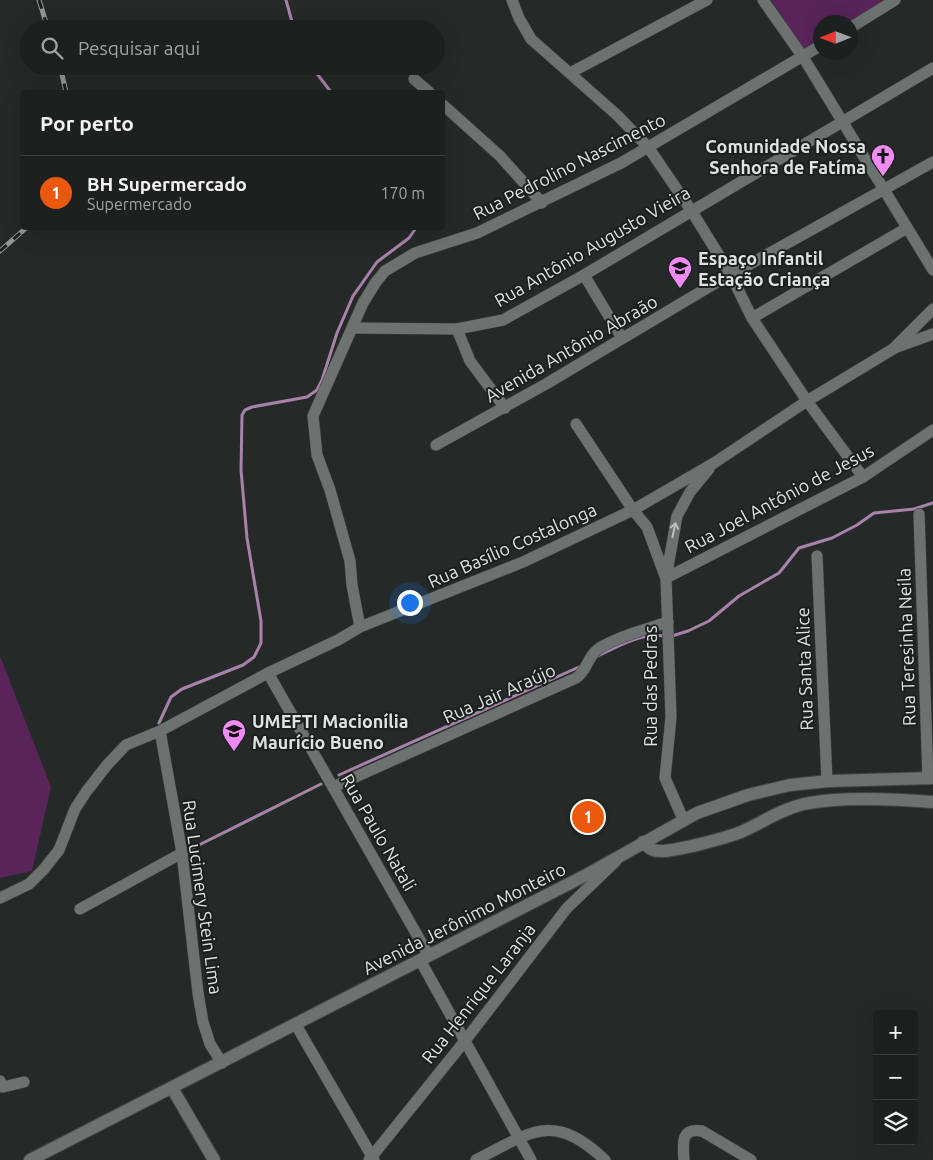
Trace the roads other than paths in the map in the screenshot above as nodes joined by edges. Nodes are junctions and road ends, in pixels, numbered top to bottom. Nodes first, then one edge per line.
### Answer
1 (512, 0) edge
2 (707, 0) edge
3 (763, 0) edge
4 (895, 0) edge
5 (858, 23) edge
6 (813, 51) edge
7 (804, 57) junction
8 (933, 68) edge
9 (570, 73) junction
10 (414, 79) dead end
11 (427, 90) edge
12 (445, 107) edge
13 (844, 122) junction
14 (648, 147) junction
15 (933, 162) edge
16 (885, 191) junction
17 (542, 203) junction
18 (691, 210) junction
19 (907, 228) junction
20 (933, 270) edge
21 (584, 275) junction
22 (731, 275) junction
23 (933, 309) edge
24 (752, 318) junction
25 (353, 328) junction
26 (457, 329) junction
27 (933, 334) edge
28 (622, 338) junction
29 (893, 349) junction
30 (807, 401) junction
31 (505, 408) junction
32 (576, 424) dead end
33 (933, 430) edge
34 (436, 445) dead end
35 (714, 463) junction
36 (863, 477) junction
37 (633, 510) junction
38 (919, 514) dead end
39 (817, 556) dead end
40 (666, 578) junction
41 (360, 627) junction
42 (668, 632) junction
43 (928, 657) edge
44 (268, 673) junction
45 (160, 732) junction
46 (930, 779) edge
47 (826, 781) junction
48 (333, 787) junction
49 (933, 802) edge
50 (683, 819) junction
51 (643, 842) junction
52 (182, 853) junction
53 (622, 855) junction
54 (0, 898) edge
55 (80, 909) dead end
56 (424, 958) junction
57 (296, 1025) junction
58 (464, 1042) junction
59 (222, 1063) junction
60 (24, 1082) dead end
61 (1, 1085) edge
62 (172, 1088) junction
63 (519, 1138) junction
64 (371, 1159) edge
65 (30, 1160) edge
66 (214, 1160) edge
67 (476, 1160) edge
68 (532, 1160) edge
69 (605, 1160) edge
70 (684, 1160) edge
71 (751, 1160) edge

1 - 9 street
2 - 9 street
3 - 7 street
4 - 5 street
6 - 7 street, Rua Pedrolino Nascimento
7 - 13 street
7 - 14 street, Rua Pedrolino Nascimento
8 - 13 street, Rua Antônio Augusto Vieira
9 - 14 street
10 - 11 street
12 - 17 street
13 - 16 street
13 - 18 street, Rua Antônio Augusto Vieira
14 - 17 street, Rua Pedrolino Nascimento
14 - 18 street
15 - 16 street, Avenida Antônio Abraão
16 - 19 street
16 - 22 street, Avenida Antônio Abraão
17 - 25 street, Rua Pedrolino Nascimento
18 - 21 street, Rua Antônio Augusto Vieira
18 - 22 street
19 - 20 street
19 - 24 street
21 - 26 street, Rua Antônio Augusto Vieira
21 - 28 street
22 - 24 street
22 - 28 street, Avenida Antônio Abraão
23 - 29 street, Rua Basílio Costalonga
24 - 30 street
25 - 26 street, Rua Antônio Augusto Vieira
25 - 41 street, Rua Pedrolino Nascimento
26 - 31 street
27 - 29 street
28 - 31 street, Avenida Antônio Abraão
29 - 30 street, Rua Basílio Costalonga
30 - 35 street, Rua Basílio Costalonga
30 - 36 street
31 - 34 street, Avenida Antônio Abraão
32 - 37 street, Rua das Pedras
33 - 36 street, Rua Joel Antônio de Jesus
35 - 37 street, Rua Basílio Costalonga
40 -> 35 street, Rua das Pedras
36 - 40 street, Rua Joel Antônio de Jesus
37 - 40 street, Rua das Pedras
37 - 41 street, Rua Basílio Costalonga
38 - 43 street, Rua Teresinha Neila
39 - 47 street, Rua Santa Alice
40 - 42 street, Rua das Pedras
41 - 44 street, Rua Basílio Costalonga
42 - 48 street, Rua Jair Araújo
42 - 50 street, Rua das Pedras
43 - 46 street, Rua Teresinha Neila
44 - 45 street, Rua Basílio Costalonga
44 - 48 street, Rua Paulo Natali
45 - 52 street, Rua Lucimery Stein Lima
45 - 54 street, Rua Basílio Costalonga
46 - 47 street, Avenida Jerônimo Monteiro
47 - 50 street, Avenida Jerônimo Monteiro
48 - 56 street, Rua Paulo Natali
49 - 51 street
50 - 51 street, Avenida Jerônimo Monteiro
51 - 53 street, Avenida Jerônimo Monteiro
52 - 55 street
52 - 59 street, Rua Lucimery Stein Lima
53 - 56 street, Avenida Jerônimo Monteiro
53 - 58 street, Rua Henrique Laranja
56 - 57 street, Avenida Jerônimo Monteiro
56 - 58 street, Rua Paulo Natali
57 - 59 street, Avenida Jerônimo Monteiro
57 - 64 street
58 - 63 street, Rua Paulo Natali
58 - 64 street, Rua Henrique Laranja
59 - 62 street, Avenida Jerônimo Monteiro
60 - 61 street
62 - 65 street, Avenida Jerônimo Monteiro
62 - 66 street
63 - 67 street
63 - 68 street, Rua Paulo Natali
63 - 69 street
70 - 71 street

